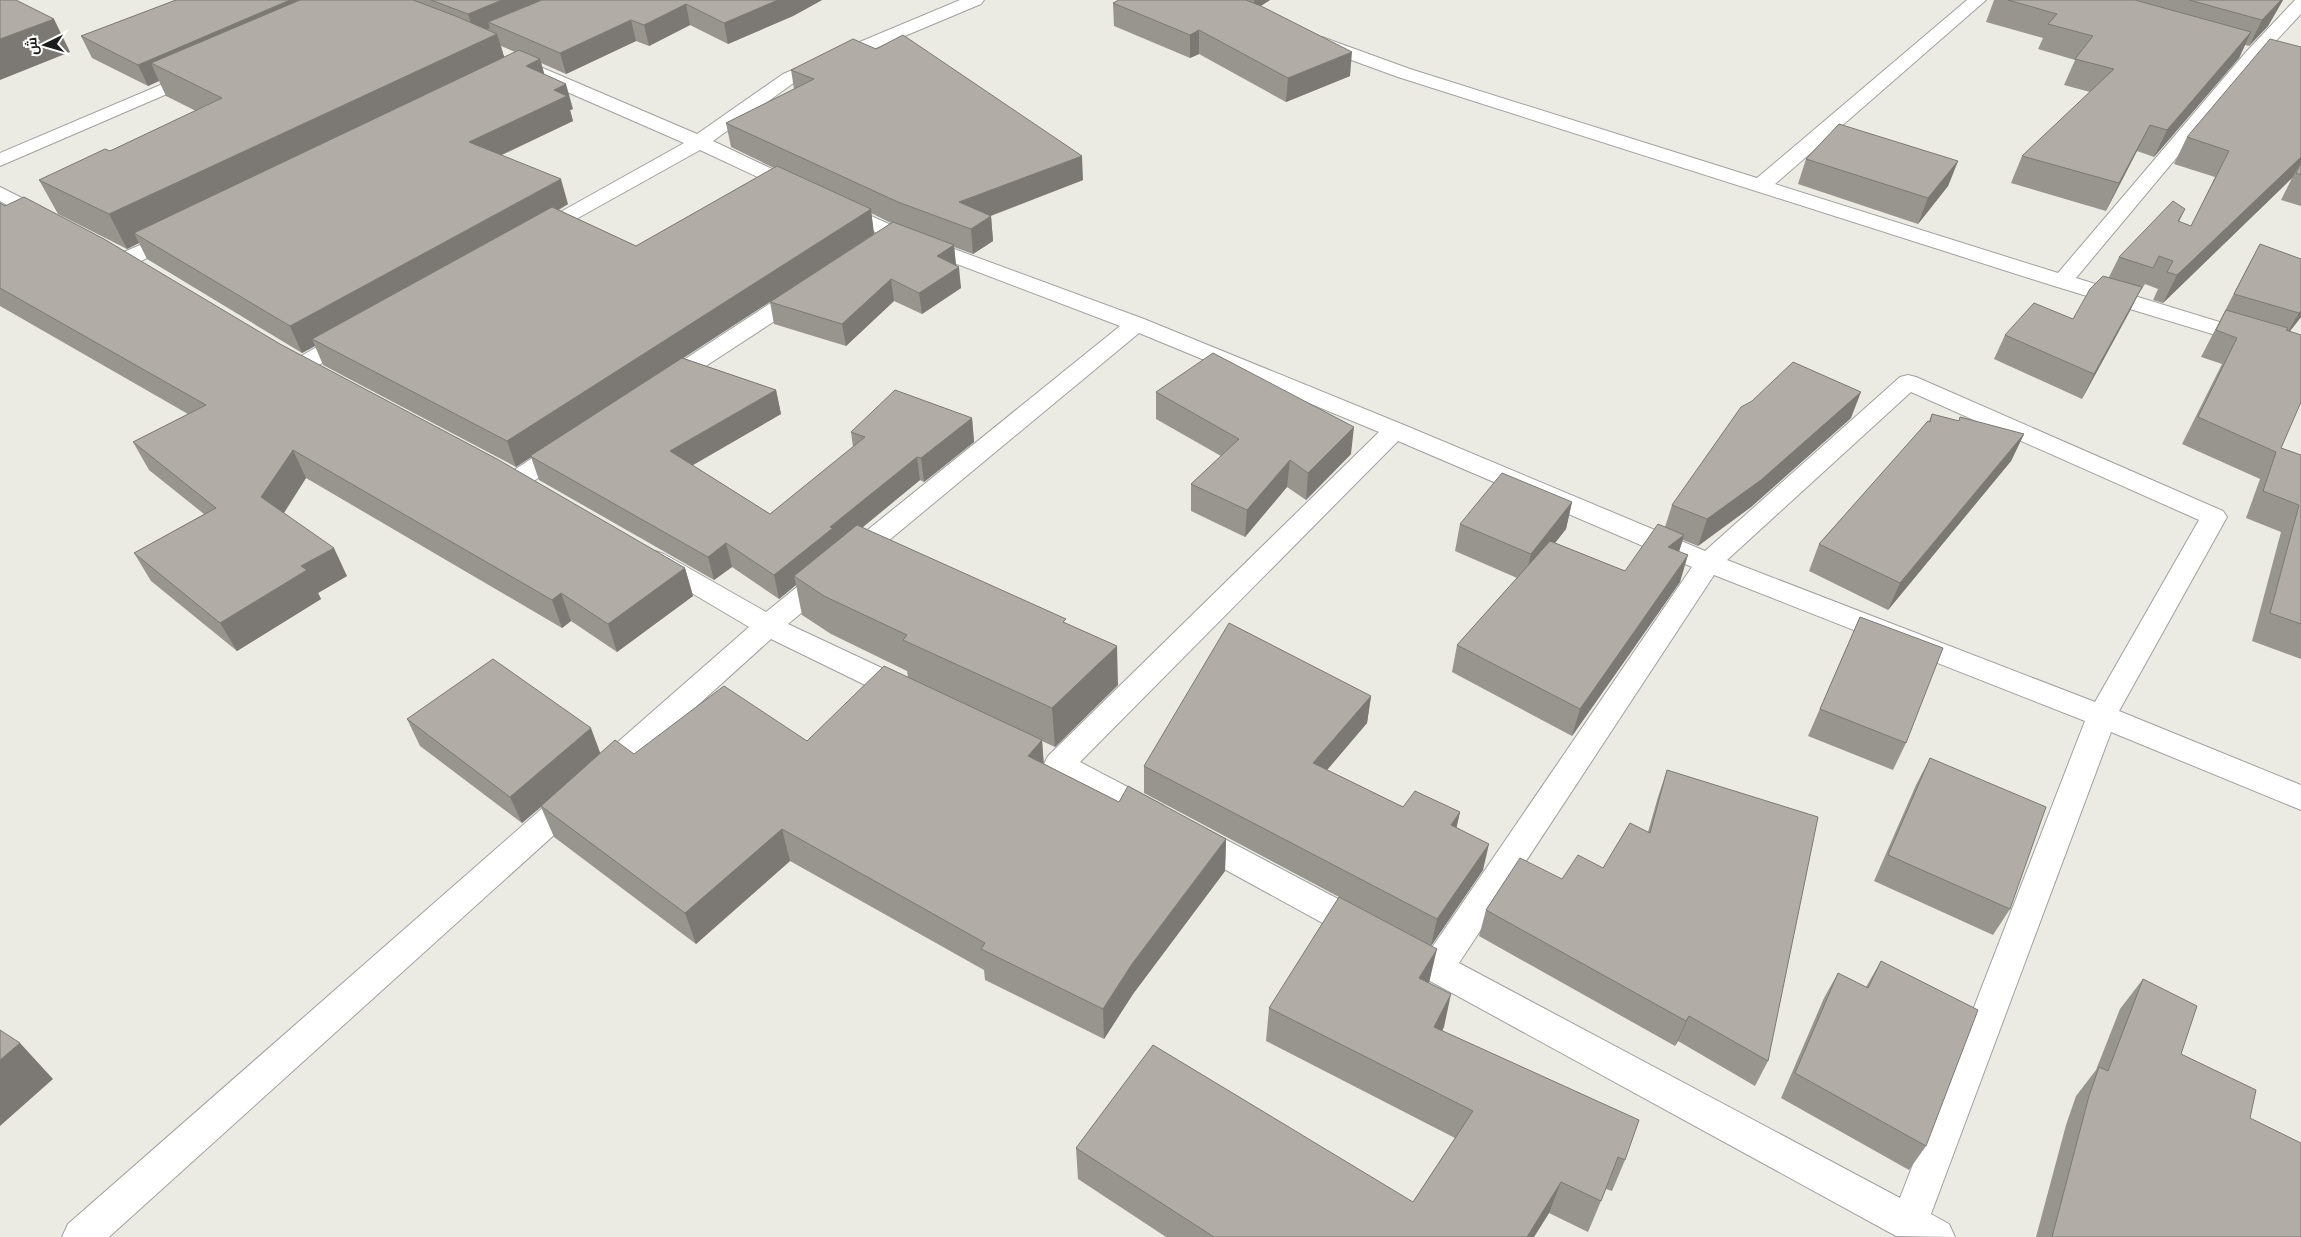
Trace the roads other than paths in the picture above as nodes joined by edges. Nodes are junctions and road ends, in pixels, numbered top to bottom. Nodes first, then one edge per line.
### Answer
1 (975, 0) edge
2 (1977, 0) edge
3 (2301, 4) edge
4 (1296, 33) edge
5 (2234, 50) edge
6 (2261, 58) junction
7 (519, 66) edge
8 (210, 69) edge
9 (699, 142) junction
10 (0, 160) edge
11 (1761, 185) junction
12 (0, 193) edge
13 (198, 225) edge
14 (68, 228) edge
15 (518, 244) edge
16 (152, 274) edge
17 (2062, 281) junction
18 (818, 282) edge
19 (1136, 324) junction
20 (371, 326) edge
21 (2301, 354) edge
22 (328, 378) edge
23 (643, 398) edge
24 (1395, 430) junction
25 (584, 436) edge
26 (542, 495) edge
27 (634, 548) edge
28 (1708, 563) junction
29 (768, 626) junction
30 (936, 706) edge
31 (2102, 716) junction
32 (2301, 798) edge
33 (1437, 968) junction
34 (1922, 1230) edge
35 (81, 1237) edge

1 - 9 street
2 - 11 street
3 - 6 street
4 - 11 street
5 - 6 street
6 - 17 street
7 - 9 street
8 - 10 street
9 - 15 street
9 - 19 street
11 - 17 street
12 - 14 street
13 - 16 street
17 - 21 street
18 - 23 street
19 - 24 street
19 - 29 street
20 - 22 street
24 - 28 street
24 - 33 street
25 - 26 street
27 - 29 street
28 - 31 street
28 - 31 street
28 - 33 street
29 - 30 street
29 - 35 street
31 - 32 street
31 - 34 street
33 - 34 street

